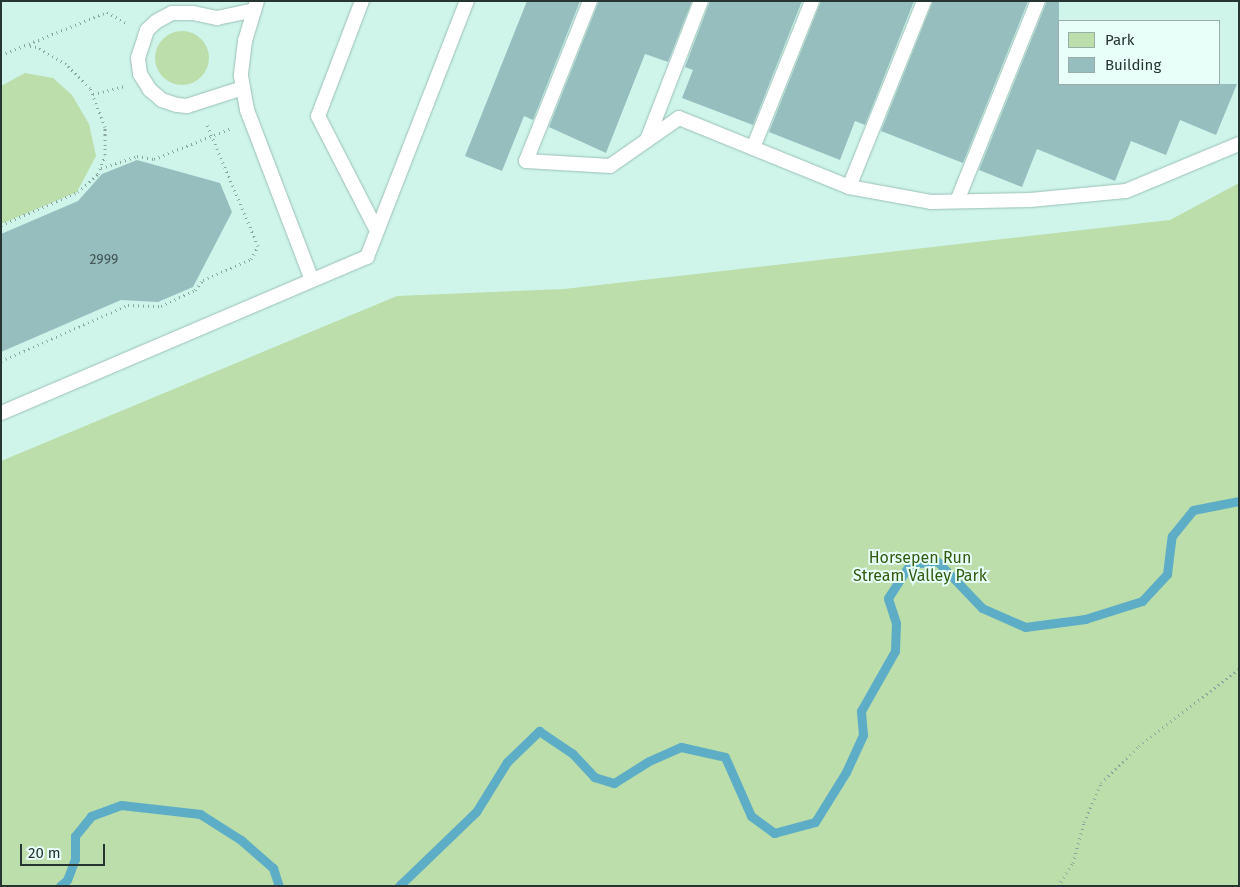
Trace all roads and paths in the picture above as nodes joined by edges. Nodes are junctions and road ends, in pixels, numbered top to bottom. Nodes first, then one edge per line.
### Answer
1 (362, 1) edge
2 (467, 1) edge
3 (590, 1) edge
4 (701, 1) edge
5 (812, 1) edge
6 (924, 1) edge
7 (1038, 1) edge
8 (255, 6) edge
9 (126, 23) dead end
10 (26, 45) junction
11 (1, 55) edge
12 (124, 86) dead end
13 (243, 88) junction
14 (93, 94) junction
15 (235, 127) dead end
16 (646, 140) junction
17 (1239, 144) edge
18 (753, 148) junction
19 (101, 168) junction
20 (850, 188) junction
21 (958, 201) junction
22 (1, 225) edge
23 (377, 231) junction
24 (251, 259) dead end
25 (312, 280) junction
26 (1, 361) edge
27 (1, 412) edge
28 (1239, 669) edge
29 (1058, 886) edge

1 - 23 lane
2 - 23 lane
3 - 16 lane
4 - 16 lane
5 - 18 lane
6 - 20 lane
7 - 21 lane
8 - 13 lane
8 - 13 lane
9 - 10 path
10 - 11 path
10 - 14 path
12 - 14 path
13 - 25 lane
14 - 19 path
15 - 19 path
16 - 18 lane
17 - 21 lane
18 - 20 lane
19 - 22 path
20 - 21 lane
23 - 25 lane
24 - 26 path
25 - 27 lane
28 - 29 path

